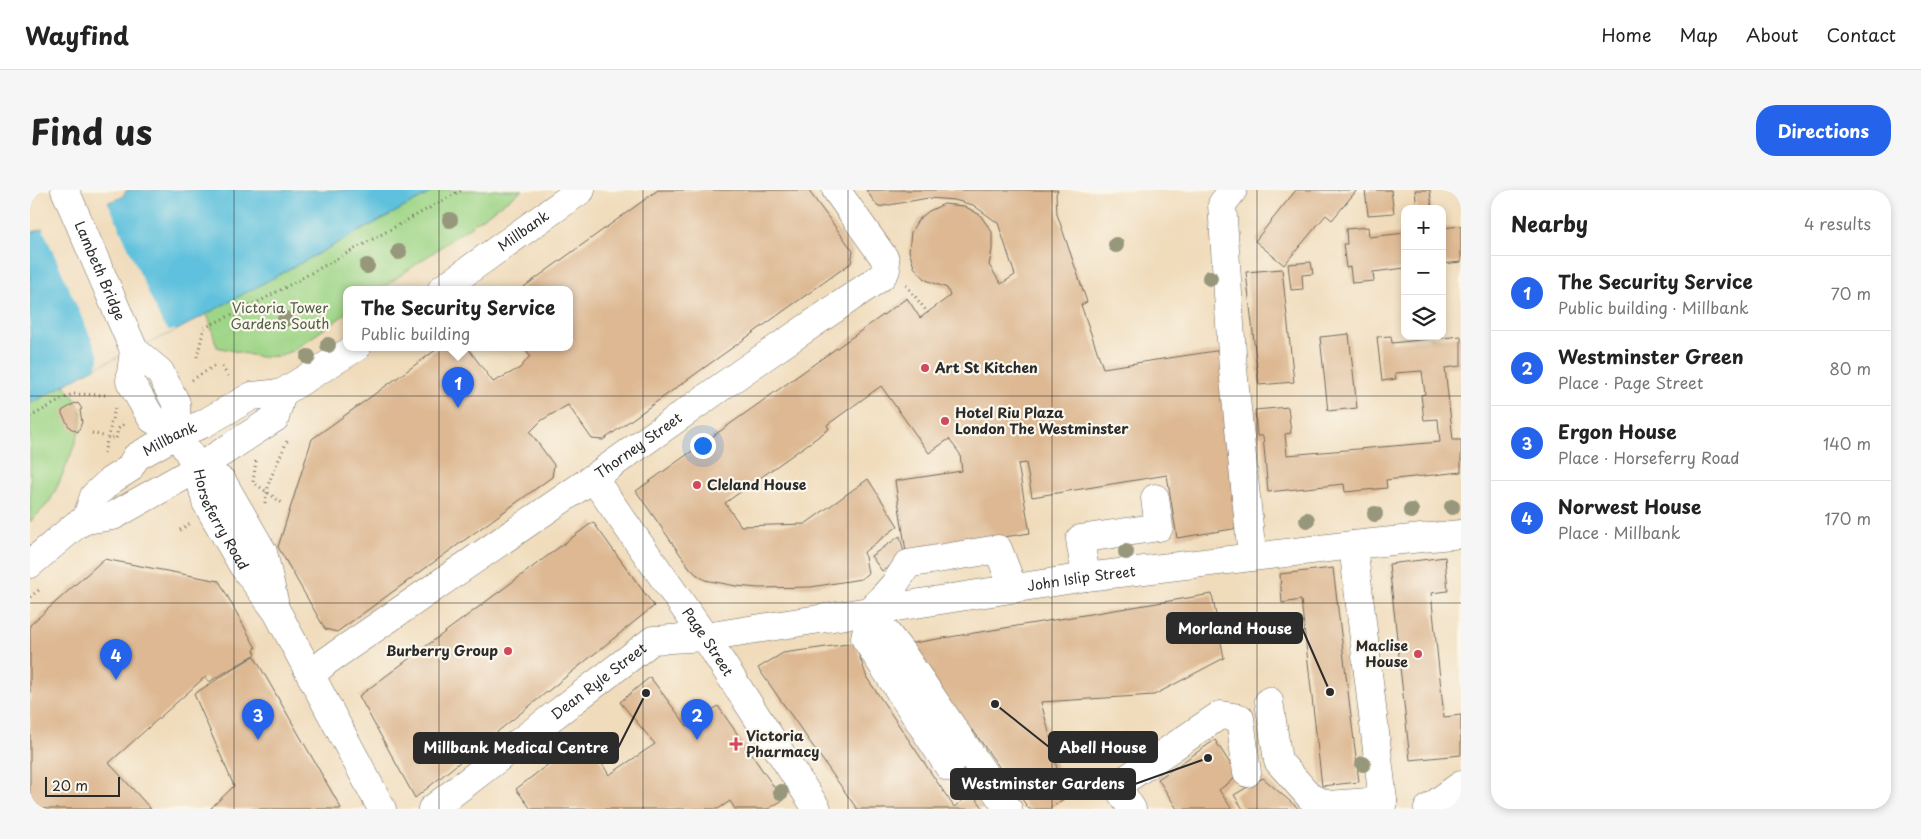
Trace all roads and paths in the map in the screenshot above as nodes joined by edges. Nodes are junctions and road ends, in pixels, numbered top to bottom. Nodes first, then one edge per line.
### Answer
1 (65, 190) edge
2 (462, 190) edge
3 (581, 190) edge
4 (836, 190) edge
5 (1233, 190) edge
6 (446, 286) edge
7 (134, 350) junction
8 (350, 351) edge
9 (197, 357) dead end
10 (214, 366) dead end
11 (130, 381) junction
12 (185, 385) dead end
13 (282, 393) junction
14 (104, 394) dead end
15 (30, 417) edge
16 (128, 422) dead end
17 (92, 433) dead end
18 (177, 434) junction
19 (103, 436) dead end
20 (112, 438) dead end
21 (288, 439) dead end
22 (257, 453) dead end
23 (103, 460) dead end
24 (198, 468) junction
25 (593, 478) junction
26 (267, 493) junction
27 (1155, 498) dead end
28 (282, 503) dead end
29 (262, 508) dead end
30 (86, 520) junction
31 (1461, 534) edge
32 (1353, 545) junction
33 (1252, 556) junction
34 (30, 564) edge
35 (1086, 577) junction
36 (1013, 588) junction
37 (870, 612) junction
38 (705, 637) junction
39 (311, 675) junction
40 (1270, 701) dead end
41 (949, 767) dead end
42 (1247, 773) dead end
43 (1461, 785) edge
44 (1382, 805) edge
45 (382, 809) edge
46 (432, 809) edge
47 (818, 809) edge
48 (1008, 809) edge
49 (1132, 809) edge
50 (1428, 809) edge

1 - 7 street, Lambeth Bridge
2 - 9 path
3 - 6 street, Millbank
4 - 25 street, Thorney Street
5 - 33 street
7 - 11 street
7 - 18 street, Lambeth Bridge
8 - 13 street, Millbank
10 - 12 path
11 - 18 street
11 - 23 path
13 - 18 street, Millbank
13 - 24 street
14 - 15 path
16 - 20 path
17 - 19 path
18 - 24 street
18 - 30 street, Millbank
21 - 26 path
22 - 26 path
24 - 30 street
24 - 39 street, Horseferry Road
25 - 38 street, Page Street
25 - 39 street, Thorney Street
26 - 28 path
26 - 29 path
27 - 35 street
30 - 34 street
31 - 32 street, John Islip Street
32 - 33 street, John Islip Street
32 - 44 street
33 - 35 street, John Islip Street
35 - 36 street, John Islip Street
36 - 37 street, John Islip Street
36 - 37 street
37 - 38 street, John Islip Street
37 - 41 street
37 - 48 street
38 - 46 street, Dean Ryle Street
38 - 47 street, Page Street
39 - 45 street, Horseferry Road
40 - 44 street
42 - 49 street
43 - 50 street

